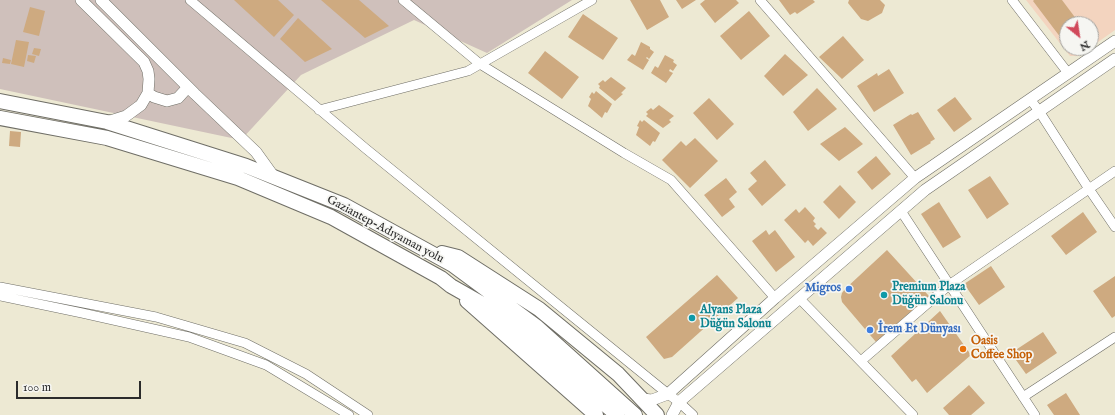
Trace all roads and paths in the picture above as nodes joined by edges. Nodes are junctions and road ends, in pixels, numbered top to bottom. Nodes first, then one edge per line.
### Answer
1 (81, 0) edge
2 (101, 0) edge
3 (190, 0) edge
4 (403, 0) edge
5 (592, 0) edge
6 (760, 0) edge
7 (1012, 0) edge
8 (1115, 41) edge
9 (1115, 59) edge
10 (480, 64) junction
11 (1068, 73) junction
12 (188, 87) junction
13 (148, 93) junction
14 (1030, 99) junction
15 (0, 101) edge
16 (319, 110) junction
17 (1039, 111) junction
18 (0, 118) edge
19 (107, 122) junction
20 (1115, 171) edge
21 (274, 177) junction
22 (915, 178) junction
23 (1089, 189) junction
24 (901, 211) junction
25 (1115, 227) edge
26 (423, 249) junction
27 (949, 285) junction
28 (451, 286) junction
29 (0, 287) edge
30 (0, 296) edge
31 (775, 298) junction
32 (799, 298) junction
33 (1115, 338) edge
34 (861, 362) junction
35 (668, 394) junction
36 (1023, 397) junction
37 (642, 399) junction
38 (679, 402) junction
39 (349, 415) edge
40 (368, 415) edge
41 (596, 415) edge
42 (617, 415) edge
43 (635, 415) edge
44 (657, 415) edge
45 (672, 415) edge
46 (693, 415) edge
47 (913, 415) edge
48 (1035, 415) edge

1 - 13 street
2 - 12 street
3 - 16 street
4 - 10 street
5 - 10 street
6 - 22 street
7 - 11 street
8 - 11 street
9 - 17 street
10 - 16 street
10 - 31 street
11 - 14 street
12 - 13 street
12 - 21 street
13 - 19 street
14 - 17 street
14 - 22 street
15 - 19 highway, Gaziantep-Adıyaman yolu
16 - 35 street
17 - 23 street
17 - 24 street
18 - 28 highway, Gaziantep-Adıyaman yolu
19 - 21 highway, Gaziantep-Adıyaman yolu
20 - 23 street
21 - 26 highway, Gaziantep-Adıyaman yolu
22 - 31 street
23 - 25 street
23 - 27 street
24 - 27 street
24 - 32 street
26 - 37 highway
26 - 43 highway, Gaziantep-Adıyaman yolu
27 - 34 street
27 - 36 street
28 - 41 highway
28 - 42 highway, Gaziantep-Adıyaman yolu
29 - 40 street
30 - 39 street
31 - 35 street
32 - 34 street
32 - 38 street
33 - 36 street
34 - 47 street
35 - 37 street
35 - 38 street
36 - 48 street
37 - 44 highway
38 - 45 street
38 - 46 street

